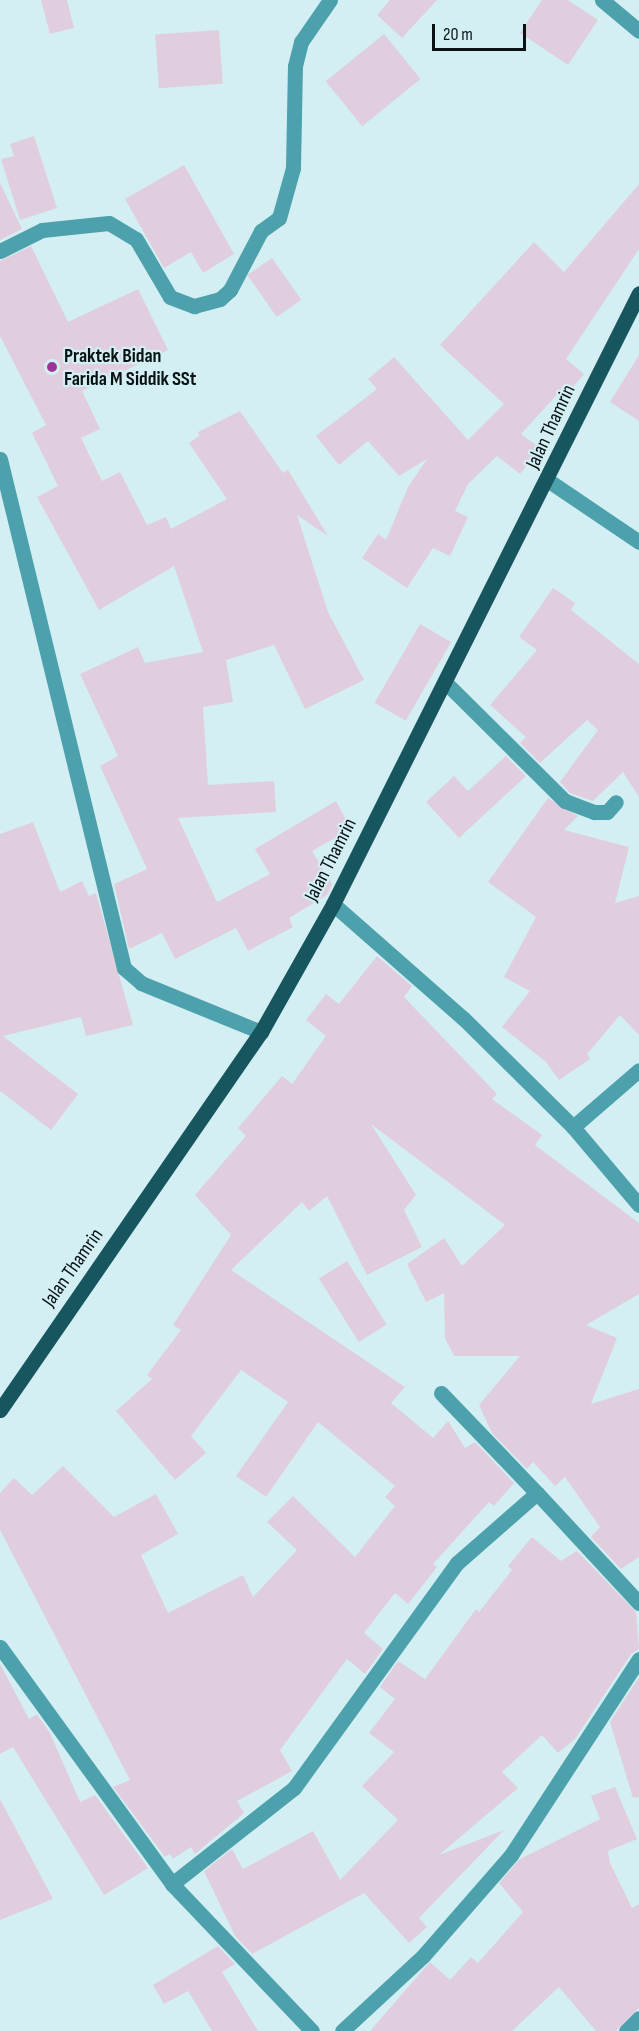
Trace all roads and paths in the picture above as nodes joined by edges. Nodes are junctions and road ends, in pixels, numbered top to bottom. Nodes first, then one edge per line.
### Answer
1 (330, 0) edge
2 (602, 0) edge
3 (639, 31) edge
4 (0, 250) edge
5 (639, 293) edge
6 (0, 459) edge
7 (549, 481) junction
8 (639, 542) edge
9 (445, 682) junction
10 (616, 802) dead end
11 (333, 904) junction
12 (261, 1032) junction
13 (639, 1070) edge
14 (573, 1127) junction
15 (639, 1205) edge
16 (441, 1393) dead end
17 (0, 1410) edge
18 (537, 1493) junction
19 (639, 1603) edge
20 (0, 1647) edge
21 (639, 1659) edge
22 (172, 1884) junction
23 (639, 2018) edge
24 (312, 2031) edge
25 (342, 2031) edge
26 (626, 2031) edge

1 - 4 street
2 - 3 street
5 - 7 main road, Jalan Thamrin
6 - 12 street
7 - 8 street
7 - 9 main road, Jalan Thamrin
9 - 10 street
9 - 11 main road, Jalan Thamrin
11 - 12 main road, Jalan Thamrin
11 - 14 street
12 - 17 main road, Jalan Thamrin
13 - 14 street
14 - 15 street
16 - 18 street
18 - 19 street
18 - 22 street
20 - 22 street
21 - 25 street
22 - 24 street
23 - 26 street

